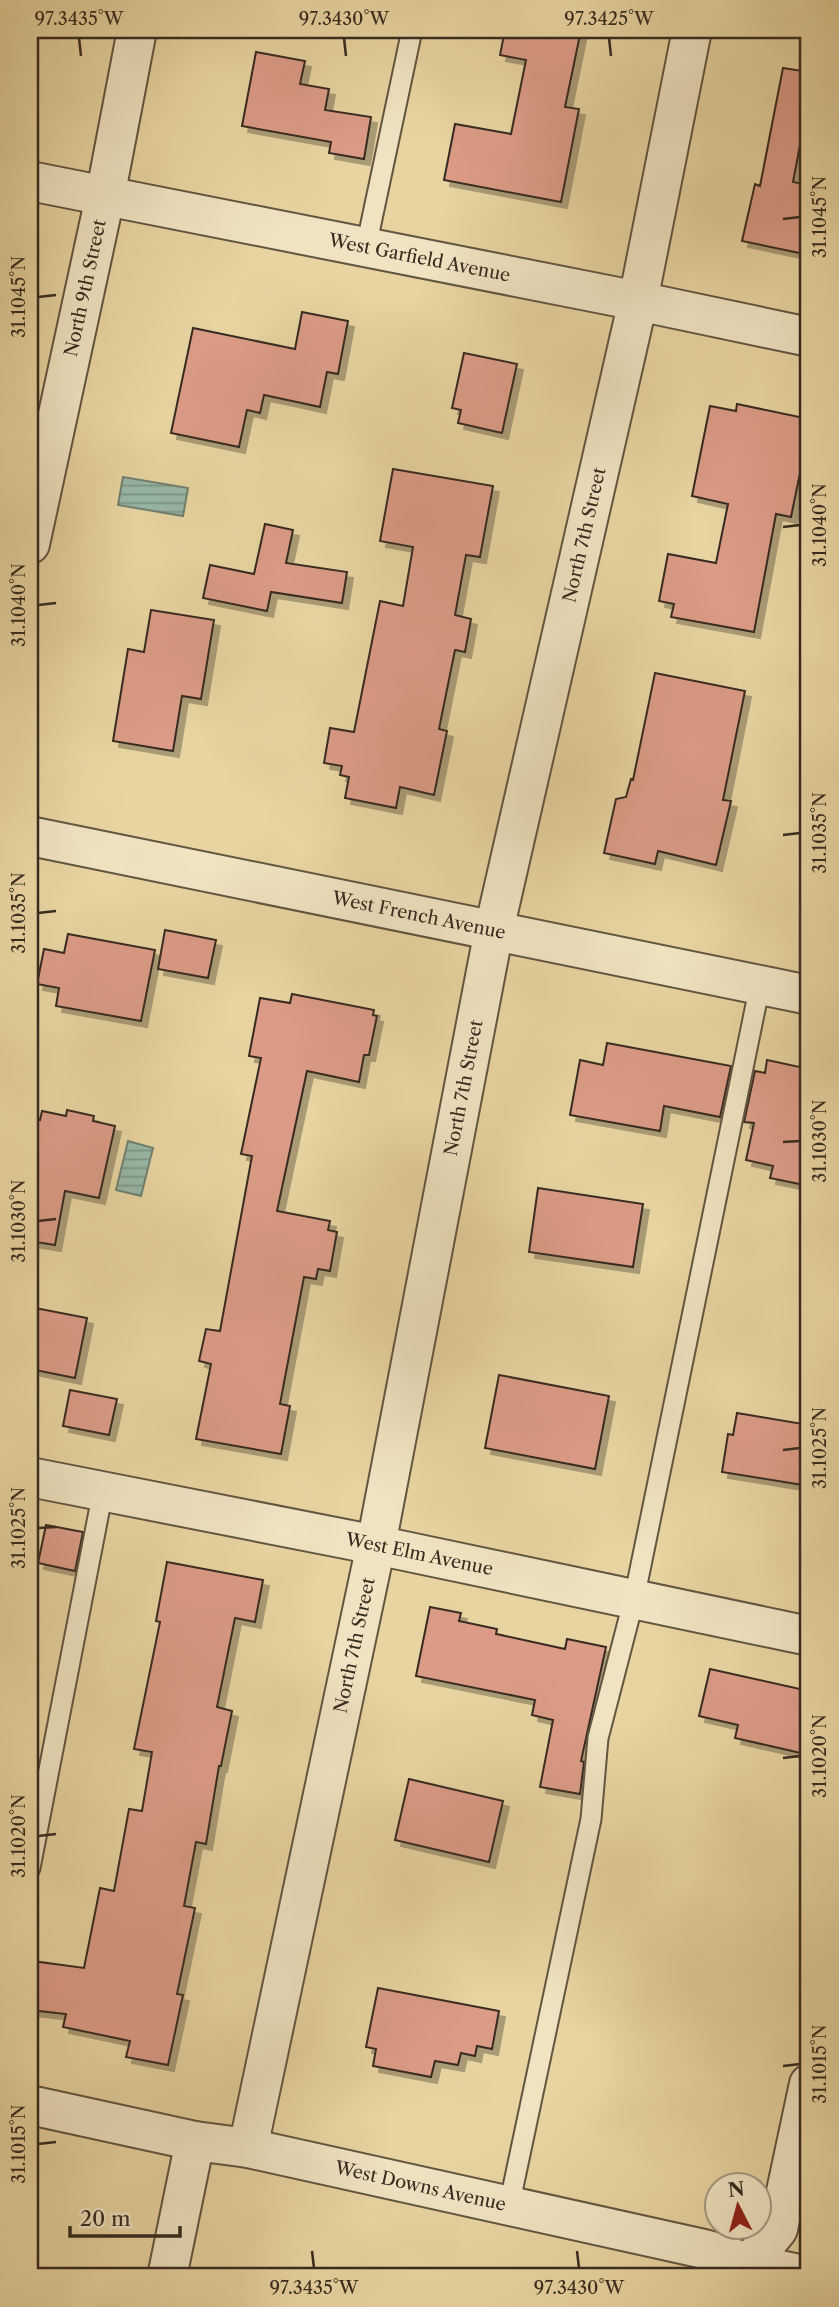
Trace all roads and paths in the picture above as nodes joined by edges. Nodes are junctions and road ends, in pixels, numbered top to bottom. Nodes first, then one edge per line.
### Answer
1 (137, 30) edge
2 (412, 30) edge
3 (692, 30) edge
4 (30, 181) edge
5 (105, 197) junction
6 (366, 247) junction
7 (638, 301) junction
8 (809, 337) edge
9 (30, 544) edge
10 (30, 836) edge
11 (494, 930) junction
12 (760, 985) junction
13 (809, 995) edge
14 (30, 1477) edge
15 (103, 1491) junction
16 (376, 1545) junction
17 (634, 1599) junction
18 (809, 1636) edge
19 (30, 1868) edge
20 (809, 2084) edge
21 (30, 2105) edge
22 (195, 2141) junction
23 (248, 2148) junction
24 (509, 2206) junction
25 (745, 2270) edge
26 (809, 2276) edge
27 (167, 2277) edge

1 - 5 street, North 9th Street
2 - 6 lane
3 - 7 street, North 7th Street
4 - 5 street, West Garfield Avenue
5 - 6 street, West Garfield Avenue
5 - 9 street, North 9th Street
6 - 7 street, West Garfield Avenue
7 - 8 street, West Garfield Avenue
7 - 11 street, North 7th Street
10 - 11 street, West French Avenue
11 - 12 street, West French Avenue
11 - 16 street, North 7th Street
12 - 13 street, West French Avenue
12 - 17 lane
14 - 15 street, West Elm Avenue
15 - 16 street, West Elm Avenue
15 - 19 lane
16 - 17 street, West Elm Avenue
16 - 23 street, North 7th Street
17 - 18 street, West Elm Avenue
17 - 24 lane
20 - 25 street
21 - 22 street, West Downs Avenue
22 - 23 street, West Downs Avenue
22 - 27 street
23 - 24 street, West Downs Avenue
24 - 25 street, West Downs Avenue
25 - 26 street, West Downs Avenue

